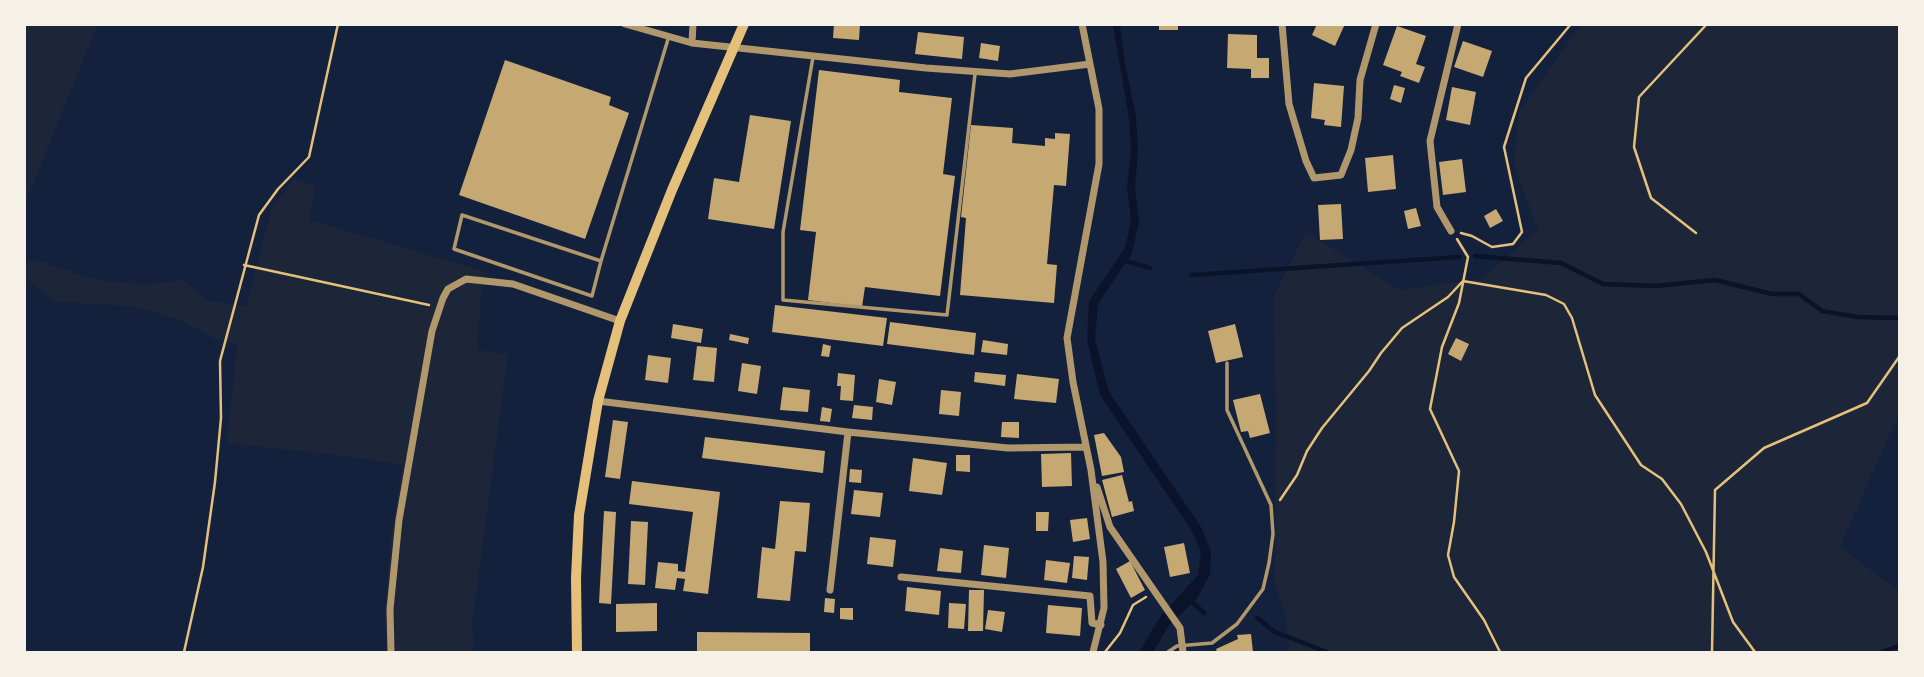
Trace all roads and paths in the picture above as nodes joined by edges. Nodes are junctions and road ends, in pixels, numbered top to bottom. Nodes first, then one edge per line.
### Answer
1 (338, 24) edge
2 (625, 24) edge
3 (693, 24) edge
4 (744, 24) edge
5 (1082, 24) edge
6 (1282, 24) edge
7 (1376, 24) edge
8 (1458, 24) edge
9 (1571, 24) edge
10 (1707, 24) edge
11 (669, 36) junction
12 (692, 43) junction
13 (735, 49) junction
14 (813, 56) junction
15 (1090, 64) junction
16 (975, 71) junction
17 (1451, 231) junction
18 (1696, 233) dead end
19 (601, 261) junction
20 (244, 265) junction
21 (1463, 281) junction
22 (440, 308) junction
23 (620, 321) junction
24 (1899, 358) edge
25 (1227, 363) dead end
26 (598, 401) junction
27 (848, 432) junction
28 (1086, 447) junction
29 (1091, 470) junction
30 (1271, 505) junction
31 (1714, 574) junction
32 (901, 577) dead end
33 (830, 590) dead end
34 (1155, 592) junction
35 (1101, 625) junction
36 (1183, 649) edge
37 (184, 653) edge
38 (391, 653) edge
39 (577, 653) edge
40 (1093, 653) edge
41 (1105, 653) edge
42 (1168, 653) edge
43 (1500, 653) edge
44 (1712, 653) edge
45 (1755, 653) edge

1 - 20 path
2 - 11 street
3 - 12 street
4 - 13 main road
5 - 15 street
6 - 7 street
8 - 17 street
9 - 17 path
10 - 18 path
11 - 12 street
11 - 19 lane
12 - 13 street
13 - 14 street
13 - 23 main road
14 - 16 street
14 - 16 lane
15 - 16 street
15 - 28 street
17 - 21 path
19 - 19 lane
20 - 22 path
20 - 37 path
21 - 30 path
21 - 31 path
21 - 43 path
22 - 23 street
22 - 38 street
23 - 26 main road
24 - 31 path
25 - 30 lane
26 - 27 street
26 - 39 main road
27 - 28 street
27 - 33 street
28 - 29 street
29 - 34 street
29 - 35 street
30 - 36 lane
31 - 44 path
31 - 45 path
32 - 35 street
34 - 36 street
34 - 41 path
35 - 40 street
36 - 42 lane

